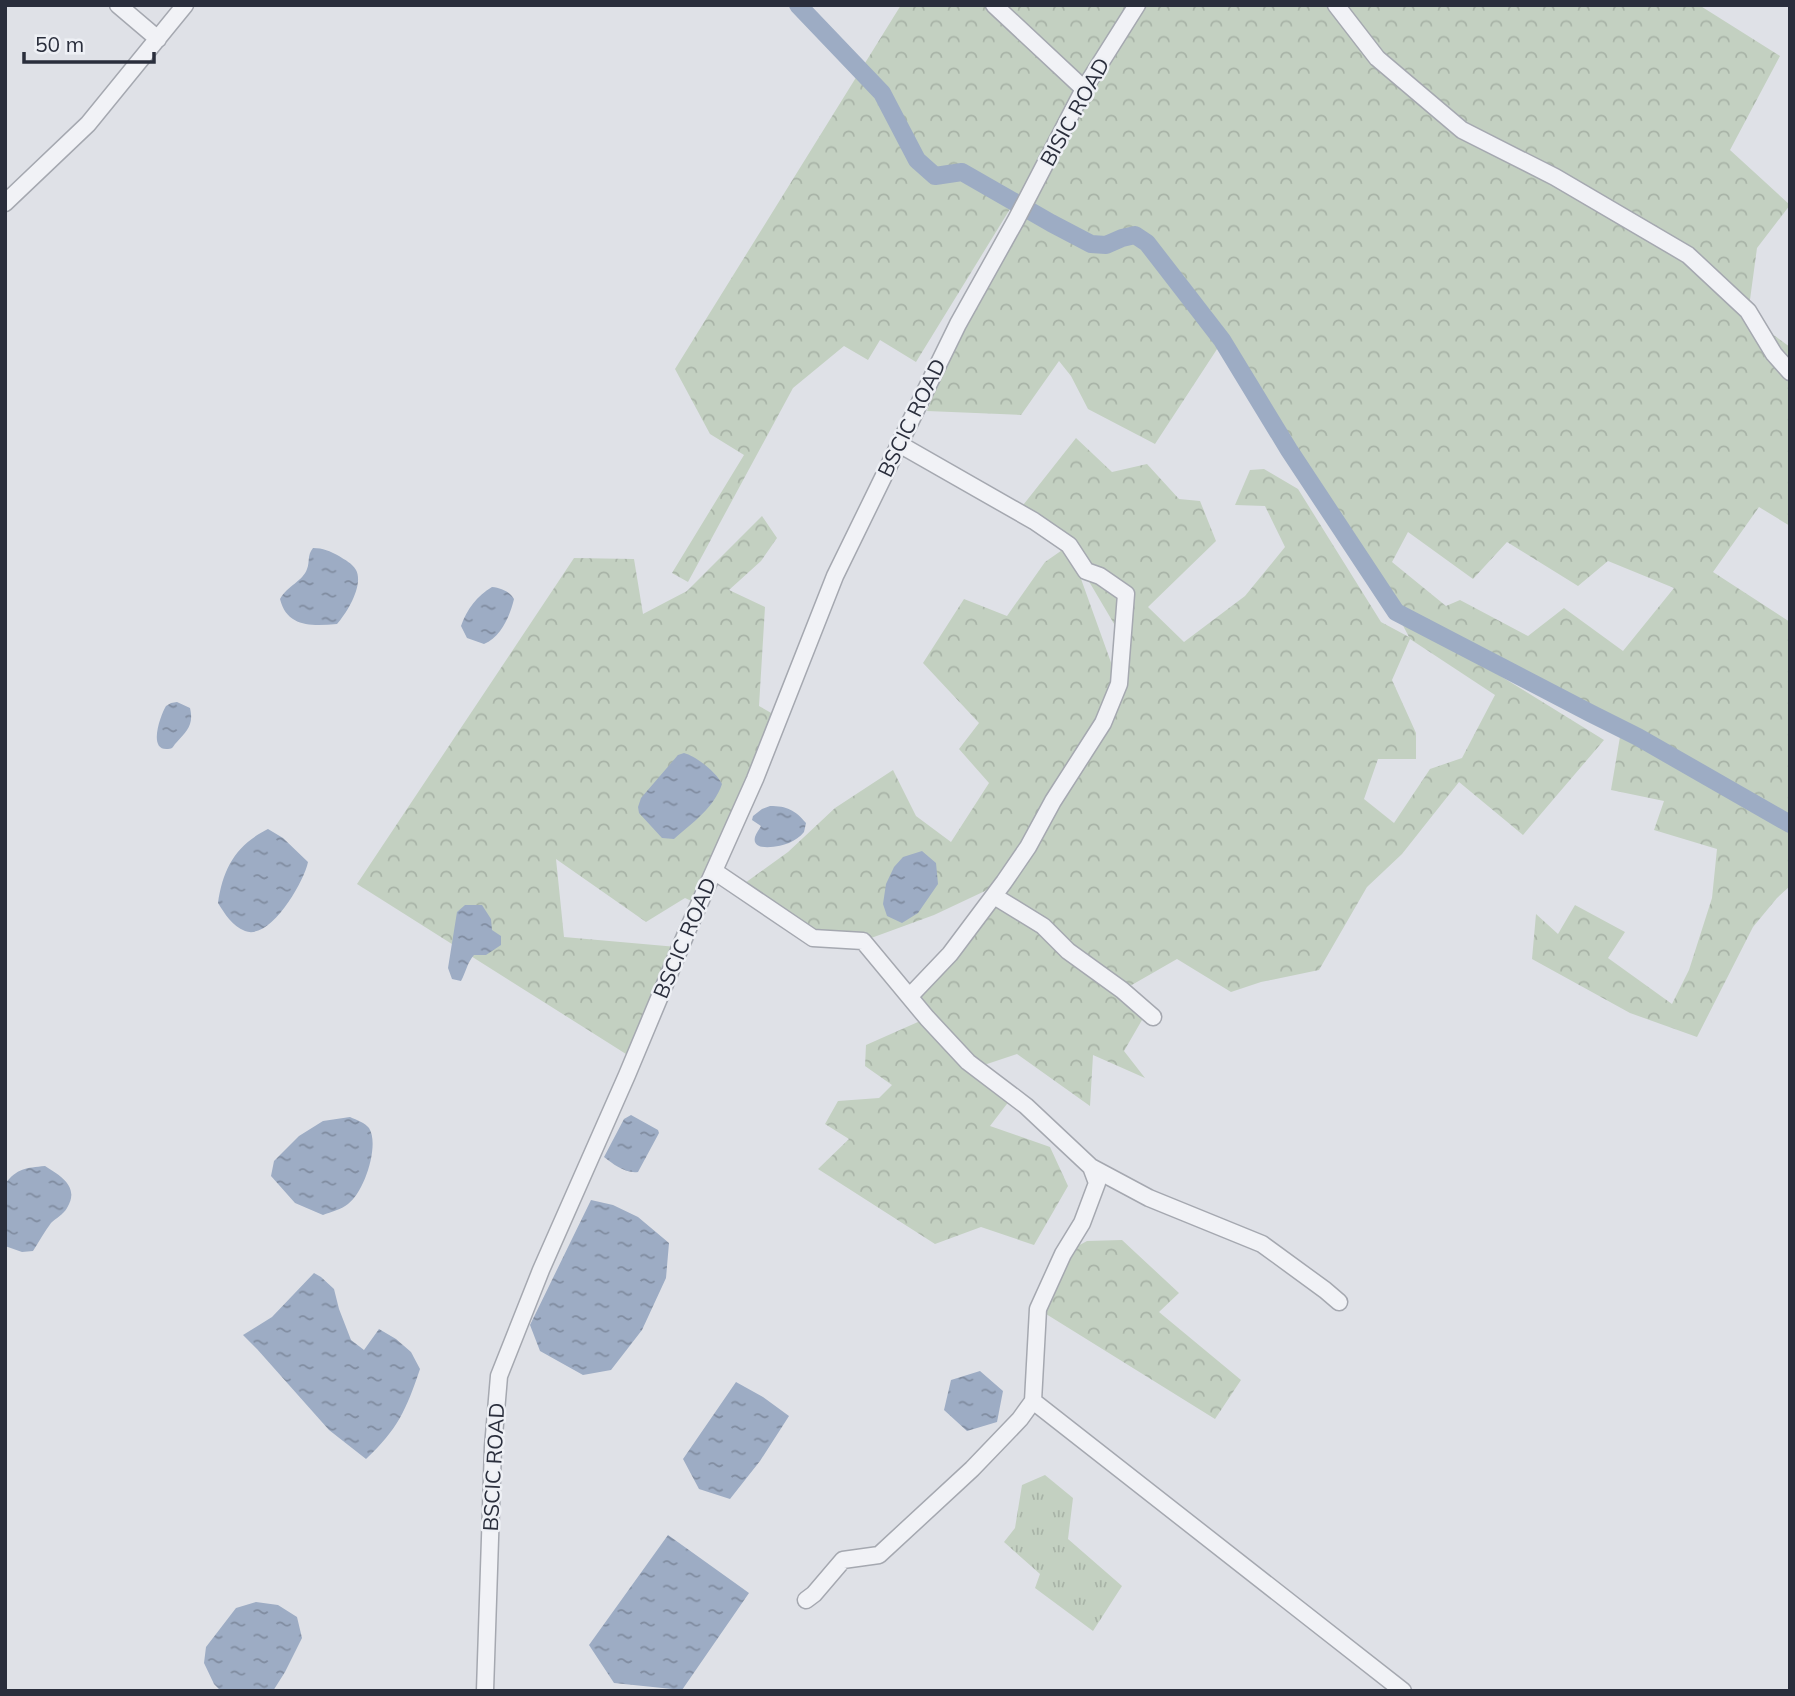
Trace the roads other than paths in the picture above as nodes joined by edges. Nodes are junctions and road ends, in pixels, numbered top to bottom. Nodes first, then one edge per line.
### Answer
1 (118, 5) edge
2 (185, 5) edge
3 (994, 5) edge
4 (1137, 5) edge
5 (1336, 5) edge
6 (158, 39) junction
7 (1084, 89) junction
8 (5, 203) edge
9 (1016, 220) joint
10 (1790, 372) edge
11 (899, 444) junction
12 (714, 871) junction
13 (994, 896) junction
14 (910, 996) junction
15 (1153, 1017) dead end
16 (1091, 1167) junction
17 (1339, 1302) dead end
18 (1033, 1401) junction
19 (806, 1600) dead end
20 (485, 1691) edge
21 (1403, 1691) edge

1 - 6 street
2 - 6 street
3 - 7 street
4 - 7 street, BISIC ROAD
5 - 10 street
6 - 8 street
7 - 9 street, BISIC ROAD
9 - 11 street, BSCIC ROAD
11 - 12 street, BSCIC ROAD
11 - 13 street
12 - 14 street
12 - 20 street, BSCIC ROAD
13 - 14 street
13 - 15 street
14 - 16 street
16 - 17 street
16 - 18 street
18 - 19 street
18 - 21 street

